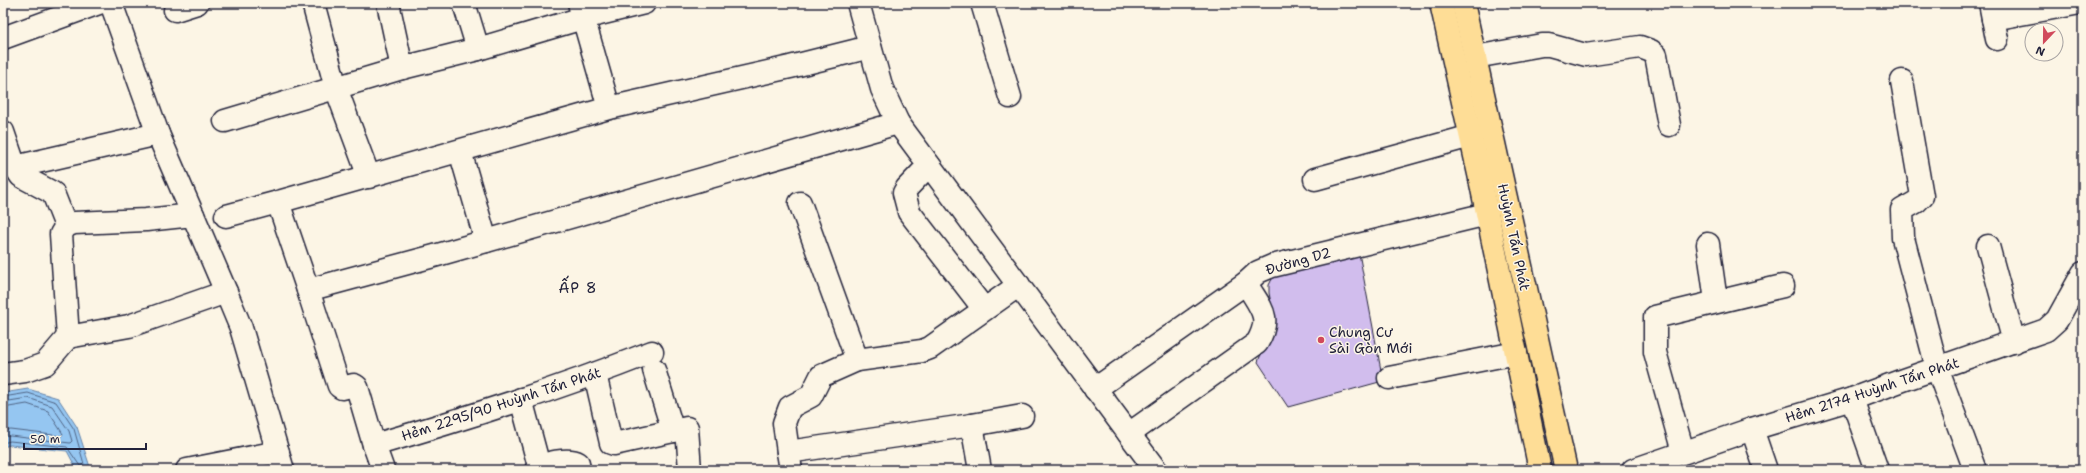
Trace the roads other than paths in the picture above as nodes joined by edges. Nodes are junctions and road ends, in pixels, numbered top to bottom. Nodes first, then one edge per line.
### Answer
1 (99, 3) edge
2 (111, 3) edge
3 (197, 3) edge
4 (313, 3) edge
5 (388, 3) edge
6 (464, 3) edge
7 (644, 3) edge
8 (858, 3) edge
9 (982, 3) edge
10 (1441, 3) edge
11 (1463, 3) edge
12 (2080, 3) edge
13 (175, 10) dead end
14 (581, 10) edge
15 (1993, 20) edge
16 (3, 38) edge
17 (870, 47) junction
18 (478, 49) junction
19 (1475, 57) junction
20 (402, 68) junction
21 (1902, 80) dead end
22 (336, 88) junction
23 (1010, 97) dead end
24 (609, 108) junction
25 (225, 121) dead end
26 (898, 124) junction
27 (1669, 125) dead end
28 (3, 132) edge
29 (158, 134) junction
30 (1470, 136) junction
31 (460, 151) junction
32 (929, 165) junction
33 (15, 167) junction
34 (369, 177) junction
35 (1315, 179) dead end
36 (278, 202) junction
37 (800, 203) dead end
38 (1487, 214) junction
39 (193, 215) junction
40 (226, 216) dead end
41 (66, 226) junction
42 (486, 241) junction
43 (1708, 244) dead end
44 (1988, 246) dead end
45 (2083, 273) edge
46 (1246, 283) junction
47 (1019, 285) junction
48 (1783, 286) dead end
49 (308, 290) junction
50 (226, 292) junction
51 (1716, 301) junction
52 (984, 309) junction
53 (68, 337) junction
54 (2014, 342) junction
55 (1516, 353) junction
56 (857, 360) junction
57 (1937, 368) junction
58 (3, 374) edge
59 (595, 374) junction
60 (1390, 378) dead end
61 (1095, 389) junction
62 (521, 399) junction
63 (1852, 399) junction
64 (1022, 416) dead end
65 (972, 425) junction
66 (1752, 429) junction
67 (673, 431) junction
68 (1129, 434) junction
69 (374, 445) junction
70 (1677, 459) edge
71 (281, 461) edge
72 (790, 461) edge
73 (538, 468) edge
74 (187, 470) edge
75 (383, 470) edge
76 (579, 470) edge
77 (690, 470) edge
78 (980, 470) edge
79 (1156, 470) edge
80 (1540, 470) edge
81 (1566, 470) edge
82 (1633, 470) edge
83 (1766, 470) edge
84 (1877, 470) edge
85 (1975, 470) edge

1 - 16 street
2 - 29 street
3 - 13 street
4 - 22 street
5 - 20 street
6 - 18 street
7 - 14 street
8 - 17 street
9 - 23 street
10 - 30 main road, Huỳnh Tấn Phát
11 - 19 main road, Huỳnh Tấn Phát
12 - 15 street
14 - 18 street
14 - 24 street
17 - 24 street
17 - 26 street
18 - 20 street
19 - 27 street
19 - 81 main road, Huỳnh Tấn Phát
20 - 22 street
21 - 57 street
22 - 25 street
22 - 34 street
24 - 31 street
26 - 32 street
26 - 42 street
28 - 33 street
29 - 33 street
29 - 39 street
30 - 35 street
30 - 38 main road, Huỳnh Tấn Phát
31 - 34 street
31 - 42 street
32 - 47 street
32 - 52 street
33 - 41 street
34 - 36 street
36 - 40 street
36 - 49 street
37 - 56 street
38 - 46 street, Đường D2
38 - 55 main road, Huỳnh Tấn Phát
39 - 41 street
39 - 50 street
41 - 53 street
42 - 49 street
43 - 51 street
44 - 54 street
45 - 54 street, Hẻm 2174 Huỳnh Tấn Phát
46 - 61 street, Đường D2
46 - 68 street
47 - 52 street
47 - 61 street
48 - 51 street
49 - 69 street
50 - 53 street
50 - 71 street
51 - 70 street
52 - 56 street
53 - 58 street
54 - 57 street, Hẻm 2174 Huỳnh Tấn Phát
55 - 60 street
55 - 80 main road, Huỳnh Tấn Phát
56 - 72 street
57 - 63 street, Hẻm 2174 Huỳnh Tấn Phát
57 - 85 street
59 - 62 street, Hẻm 2295/90 Huỳnh Tấn Phát
59 - 67 street, Hẻm 2295/90 Huỳnh Tấn Phát
59 - 67 street
61 - 68 street
62 - 69 street, Hẻm 2295/90 Huỳnh Tấn Phát
62 - 73 street
63 - 66 street, Hẻm 2174 Huỳnh Tấn Phát
63 - 84 street
64 - 65 street
65 - 72 street
65 - 78 street
66 - 70 street, Hẻm 2174 Huỳnh Tấn Phát
66 - 83 street
67 - 77 street
68 - 79 street
69 - 75 street
70 - 82 street, Hẻm 2174 Huỳnh Tấn Phát
71 - 74 street
73 - 76 street

